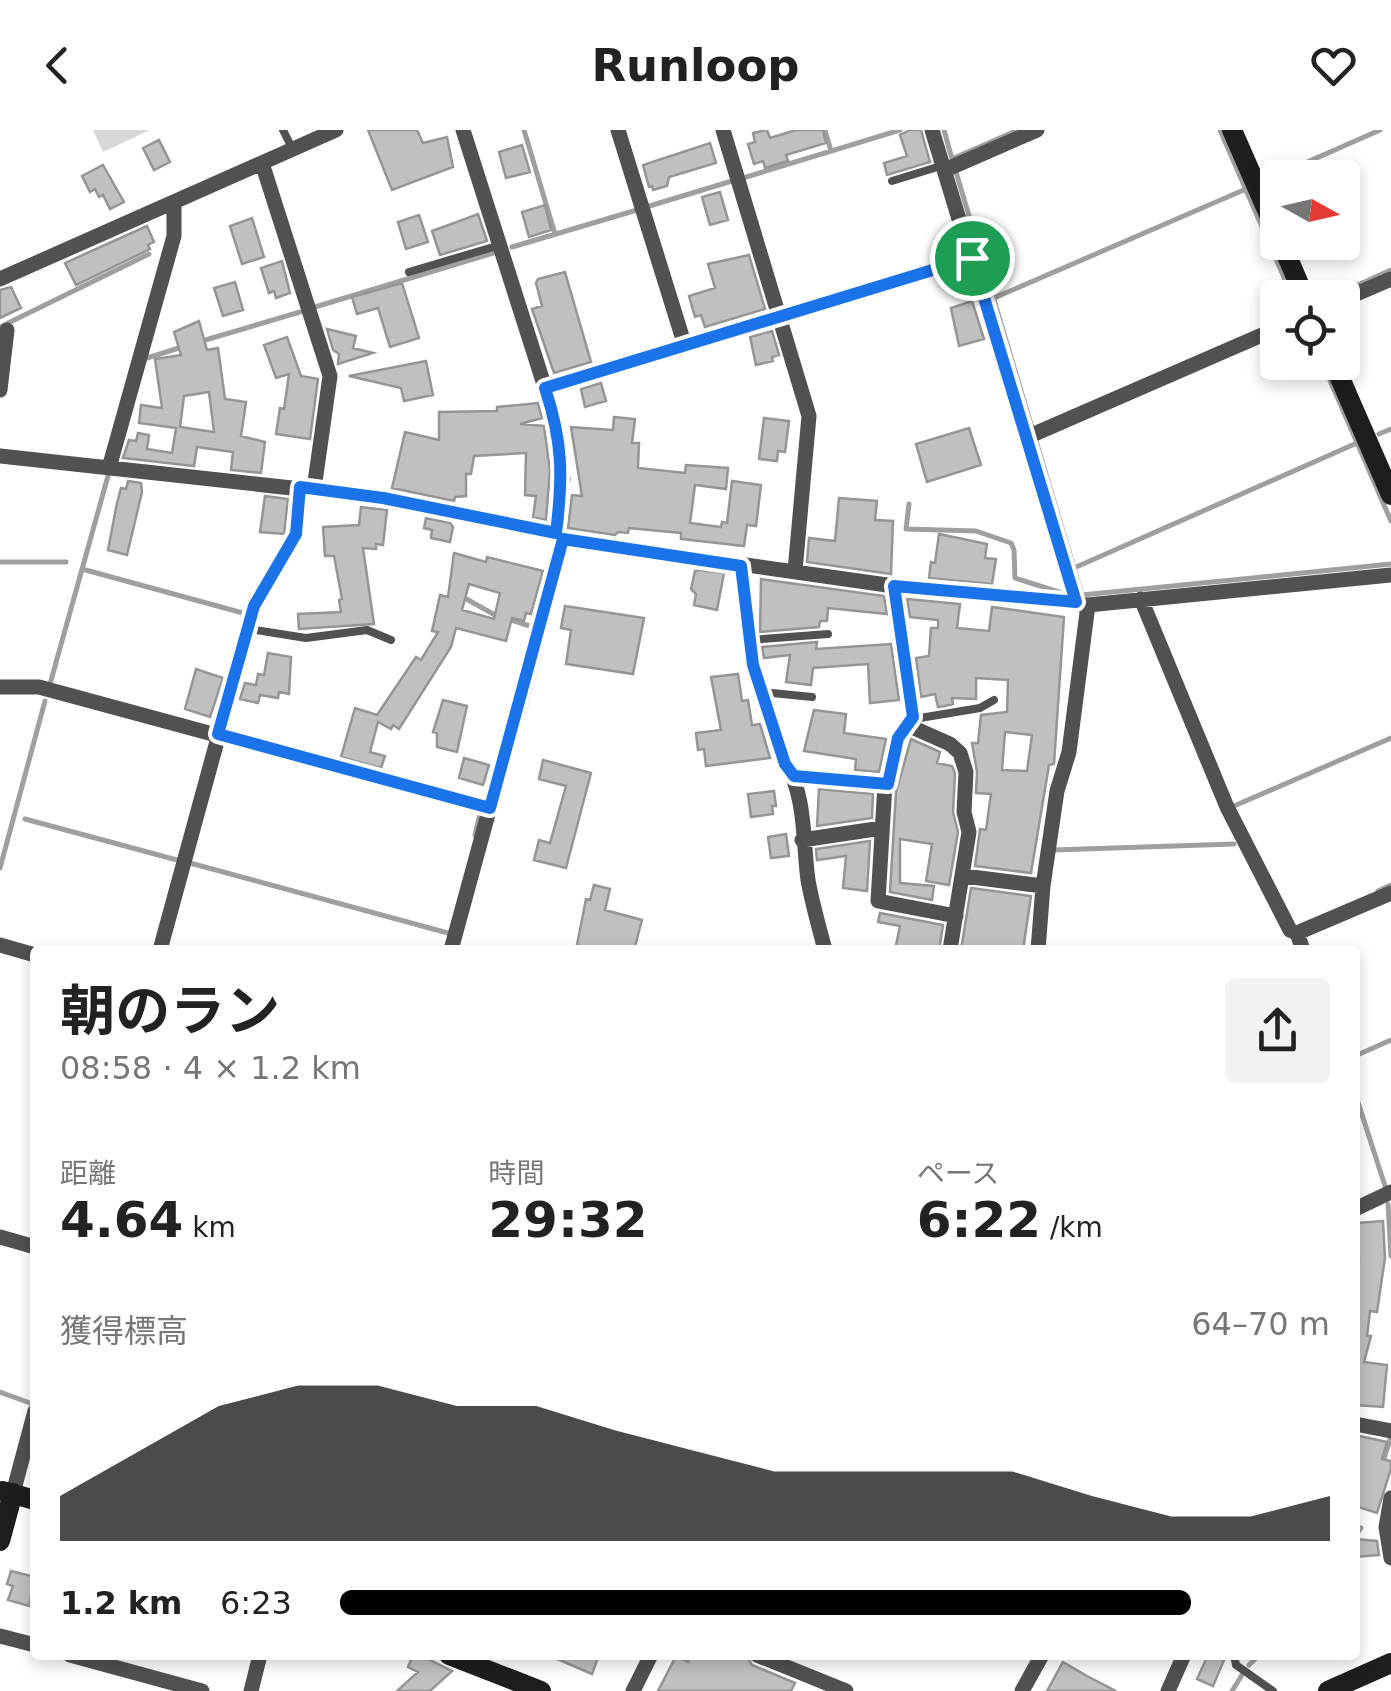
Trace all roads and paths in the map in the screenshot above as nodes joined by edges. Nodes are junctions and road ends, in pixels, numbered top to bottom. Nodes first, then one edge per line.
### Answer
1 (284, 130) edge
2 (336, 130) edge
3 (463, 130) edge
4 (618, 130) edge
5 (722, 130) edge
6 (932, 130) edge
7 (1037, 130) edge
8 (1232, 130) edge
9 (293, 149) junction
10 (262, 163) junction
11 (944, 167) junction
12 (892, 180) dead end
13 (1260, 194) edge
14 (174, 203) junction
15 (500, 245) junction
16 (972, 258) junction
17 (409, 272) dead end
18 (0, 279) edge
19 (1391, 279) edge
20 (1360, 292) edge
21 (779, 317) junction
22 (7, 330) dead end
23 (1260, 336) edge
24 (685, 346) junction
25 (1341, 380) edge
26 (545, 388) junction
27 (0, 390) edge
28 (1025, 438) junction
29 (0, 456) edge
30 (109, 468) junction
31 (307, 488) junction
32 (1391, 494) edge
33 (559, 536) junction
34 (741, 566) junction
35 (795, 571) junction
36 (1391, 575) edge
37 (894, 586) junction
38 (1140, 599) junction
39 (1082, 604) junction
40 (247, 628) junction
41 (828, 634) dead end
42 (391, 640) dead end
43 (750, 640) junction
44 (0, 688) edge
45 (762, 692) junction
46 (812, 697) dead end
47 (994, 700) dead end
48 (910, 721) junction
49 (218, 734) junction
50 (794, 776) junction
51 (885, 784) junction
52 (490, 808) junction
53 (882, 828) junction
54 (802, 840) junction
55 (964, 876) junction
56 (1043, 886) junction
57 (1391, 893) edge
58 (956, 916) junction
59 (1297, 933) junction
60 (0, 945) edge
61 (161, 945) edge
62 (452, 945) edge
63 (824, 945) edge
64 (951, 945) edge
65 (1038, 945) edge
66 (1301, 945) edge
67 (30, 954) edge
68 (1391, 1192) edge
69 (1360, 1207) edge
70 (0, 1237) edge
71 (30, 1246) edge
72 (1360, 1425) edge
73 (30, 1426) edge
74 (1391, 1431) edge
75 (7, 1492) edge
76 (1391, 1498) edge
77 (0, 1541) edge
78 (1391, 1558) edge
79 (0, 1636) edge
80 (30, 1645) edge
81 (88, 1660) edge
82 (259, 1660) edge
83 (462, 1660) edge
84 (648, 1660) edge
85 (769, 1660) edge
86 (1039, 1660) edge
87 (1182, 1660) edge
88 (1235, 1660) edge
89 (1391, 1663) edge
90 (202, 1691) edge
91 (250, 1691) edge
92 (541, 1691) edge
93 (633, 1691) edge
94 (846, 1691) edge
95 (1022, 1691) edge
96 (1168, 1691) edge
97 (1274, 1691) edge
98 (1328, 1691) edge

1 - 9 lane
2 - 9 street
3 - 15 street
4 - 24 street
5 - 21 street
6 - 11 street
7 - 11 street
8 - 13 street
9 - 10 street
10 - 14 street
10 - 31 street
11 - 12 lane
11 - 16 street
14 - 18 street
14 - 30 street
15 - 17 lane
15 - 26 street
16 - 21 street
16 - 28 street
19 - 20 street
21 - 24 street
21 - 35 street
22 - 27 street
23 - 28 street
24 - 26 street
25 - 32 street
26 - 33 street
28 - 39 street
29 - 30 street
30 - 31 street
31 - 33 street
31 - 40 street
33 - 34 street
33 - 52 street
34 - 35 street
34 - 43 street
35 - 37 street
36 - 38 street
37 - 39 street
37 - 48 street
38 - 39 street
38 - 59 street
39 - 56 street
40 - 42 lane
40 - 49 street
41 - 43 lane
43 - 45 street
44 - 49 street
45 - 46 lane
45 - 50 street
47 - 48 lane
48 - 51 street
48 - 55 street
49 - 52 street
49 - 61 street
50 - 51 street
50 - 54 street
51 - 53 street
52 - 62 street
53 - 54 street
53 - 58 street
54 - 63 street
55 - 56 street
55 - 58 street
56 - 65 street
57 - 59 street
58 - 64 street
59 - 66 street
60 - 67 street
68 - 69 street
70 - 71 street
72 - 74 street
73 - 75 street
75 - 77 street
76 - 78 street
79 - 80 street
81 - 90 street
82 - 91 street
83 - 92 street
84 - 93 street
85 - 94 street
86 - 95 street
87 - 96 street
88 - 97 lane
89 - 98 street

